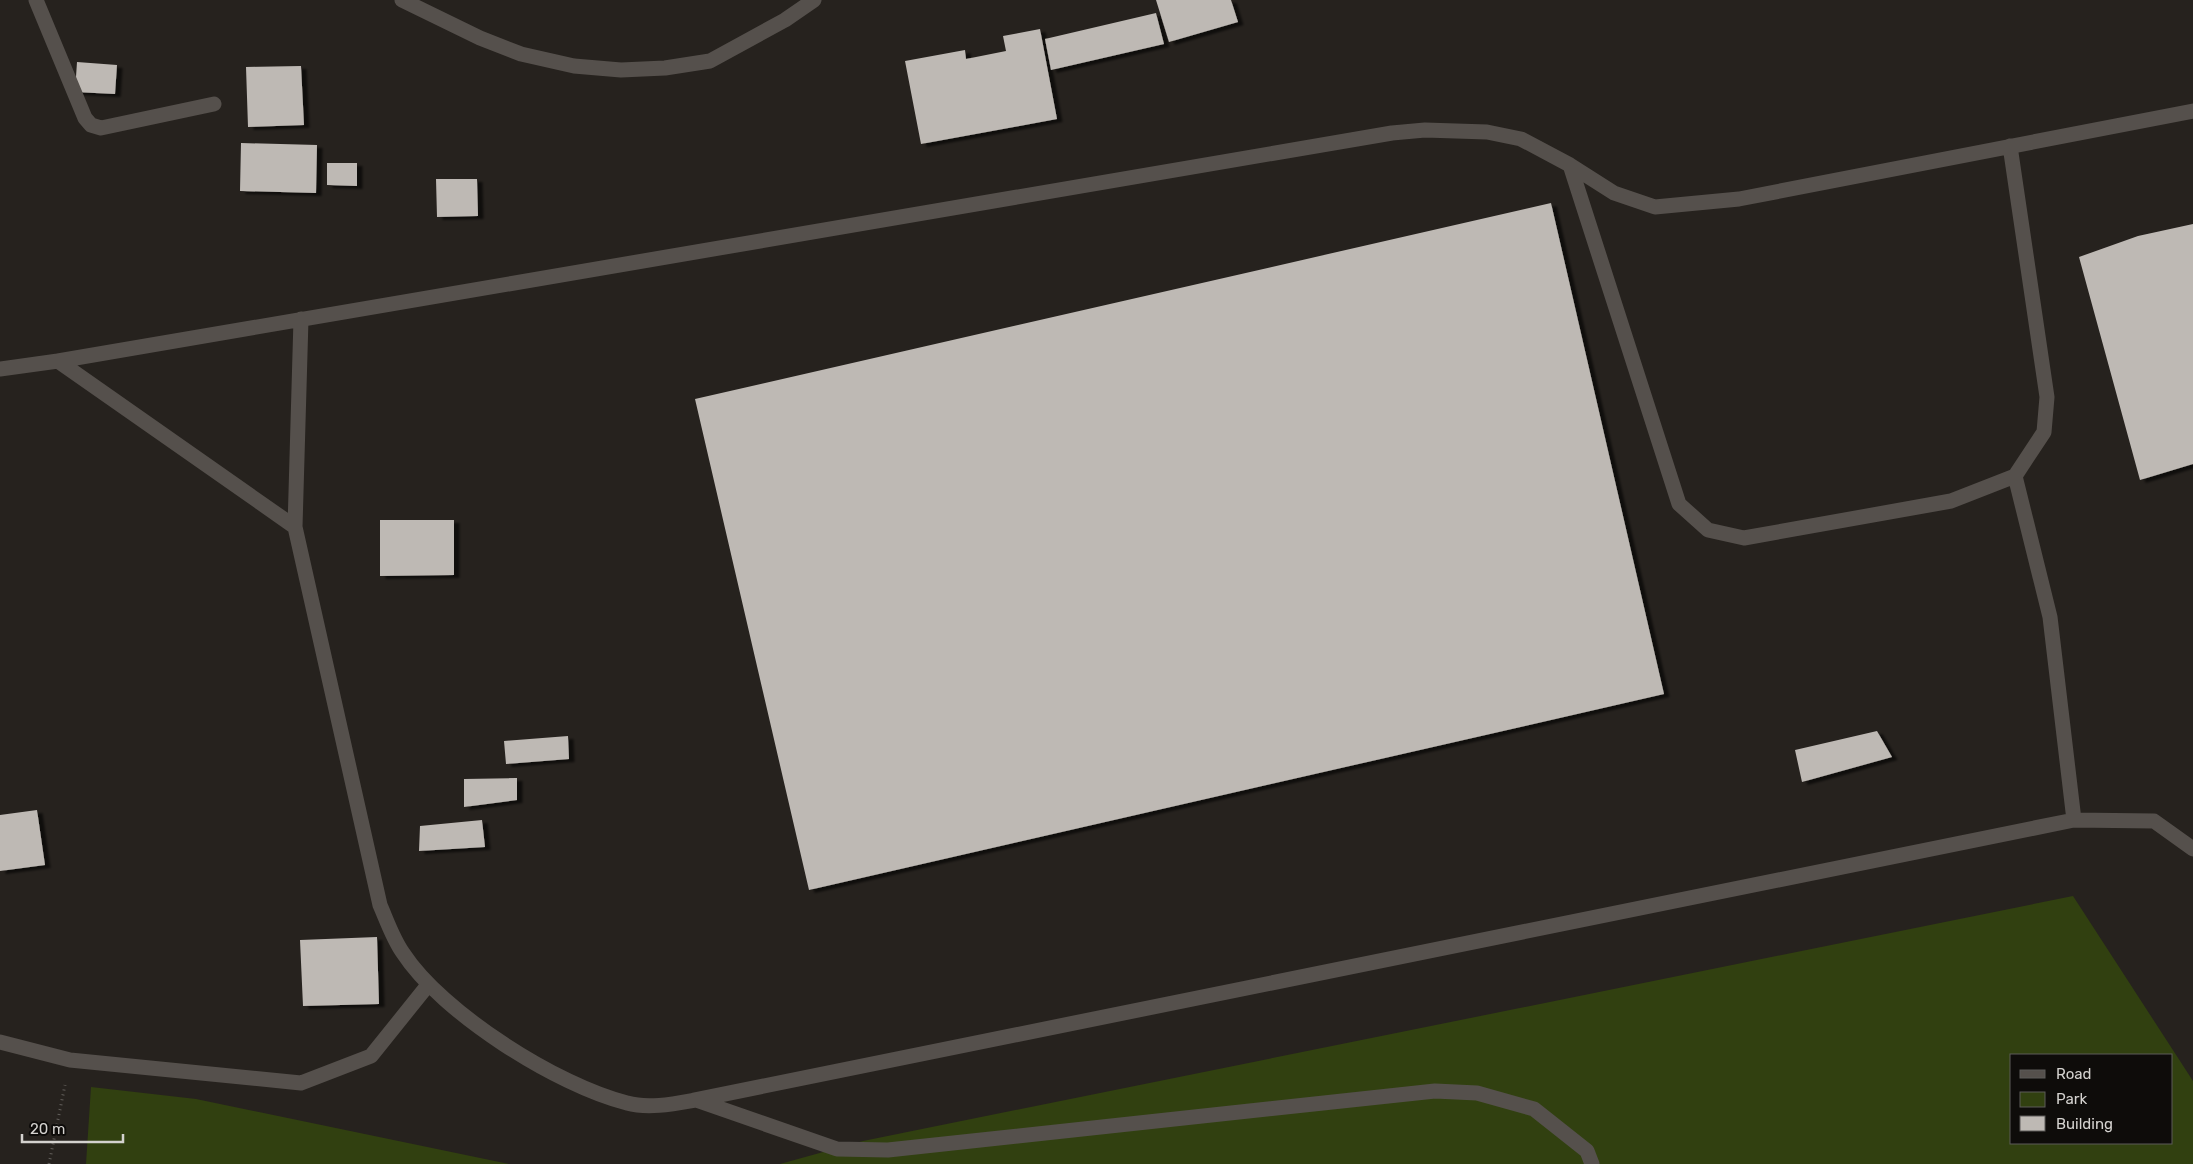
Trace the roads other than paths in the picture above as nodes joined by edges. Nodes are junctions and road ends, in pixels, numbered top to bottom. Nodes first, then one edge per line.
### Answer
1 (36, 0) edge
2 (402, 0) edge
3 (814, 0) edge
4 (214, 104) dead end
5 (2193, 111) edge
6 (2010, 146) junction
7 (1570, 165) junction
8 (301, 319) junction
9 (58, 361) junction
10 (0, 369) edge
11 (2015, 476) junction
12 (295, 527) junction
13 (2074, 820) junction
14 (2193, 849) edge
15 (428, 985) junction
16 (0, 1042) edge
17 (694, 1100) junction
18 (1592, 1164) edge

1 - 4 lane
2 - 3 lane
5 - 6 lane
6 - 7 lane
6 - 11 lane
7 - 8 lane
7 - 11 lane
8 - 9 lane
8 - 12 lane
9 - 10 lane
9 - 12 lane
11 - 13 lane
12 - 15 lane
13 - 14 lane
13 - 17 lane
15 - 16 lane
15 - 17 lane
17 - 18 lane

